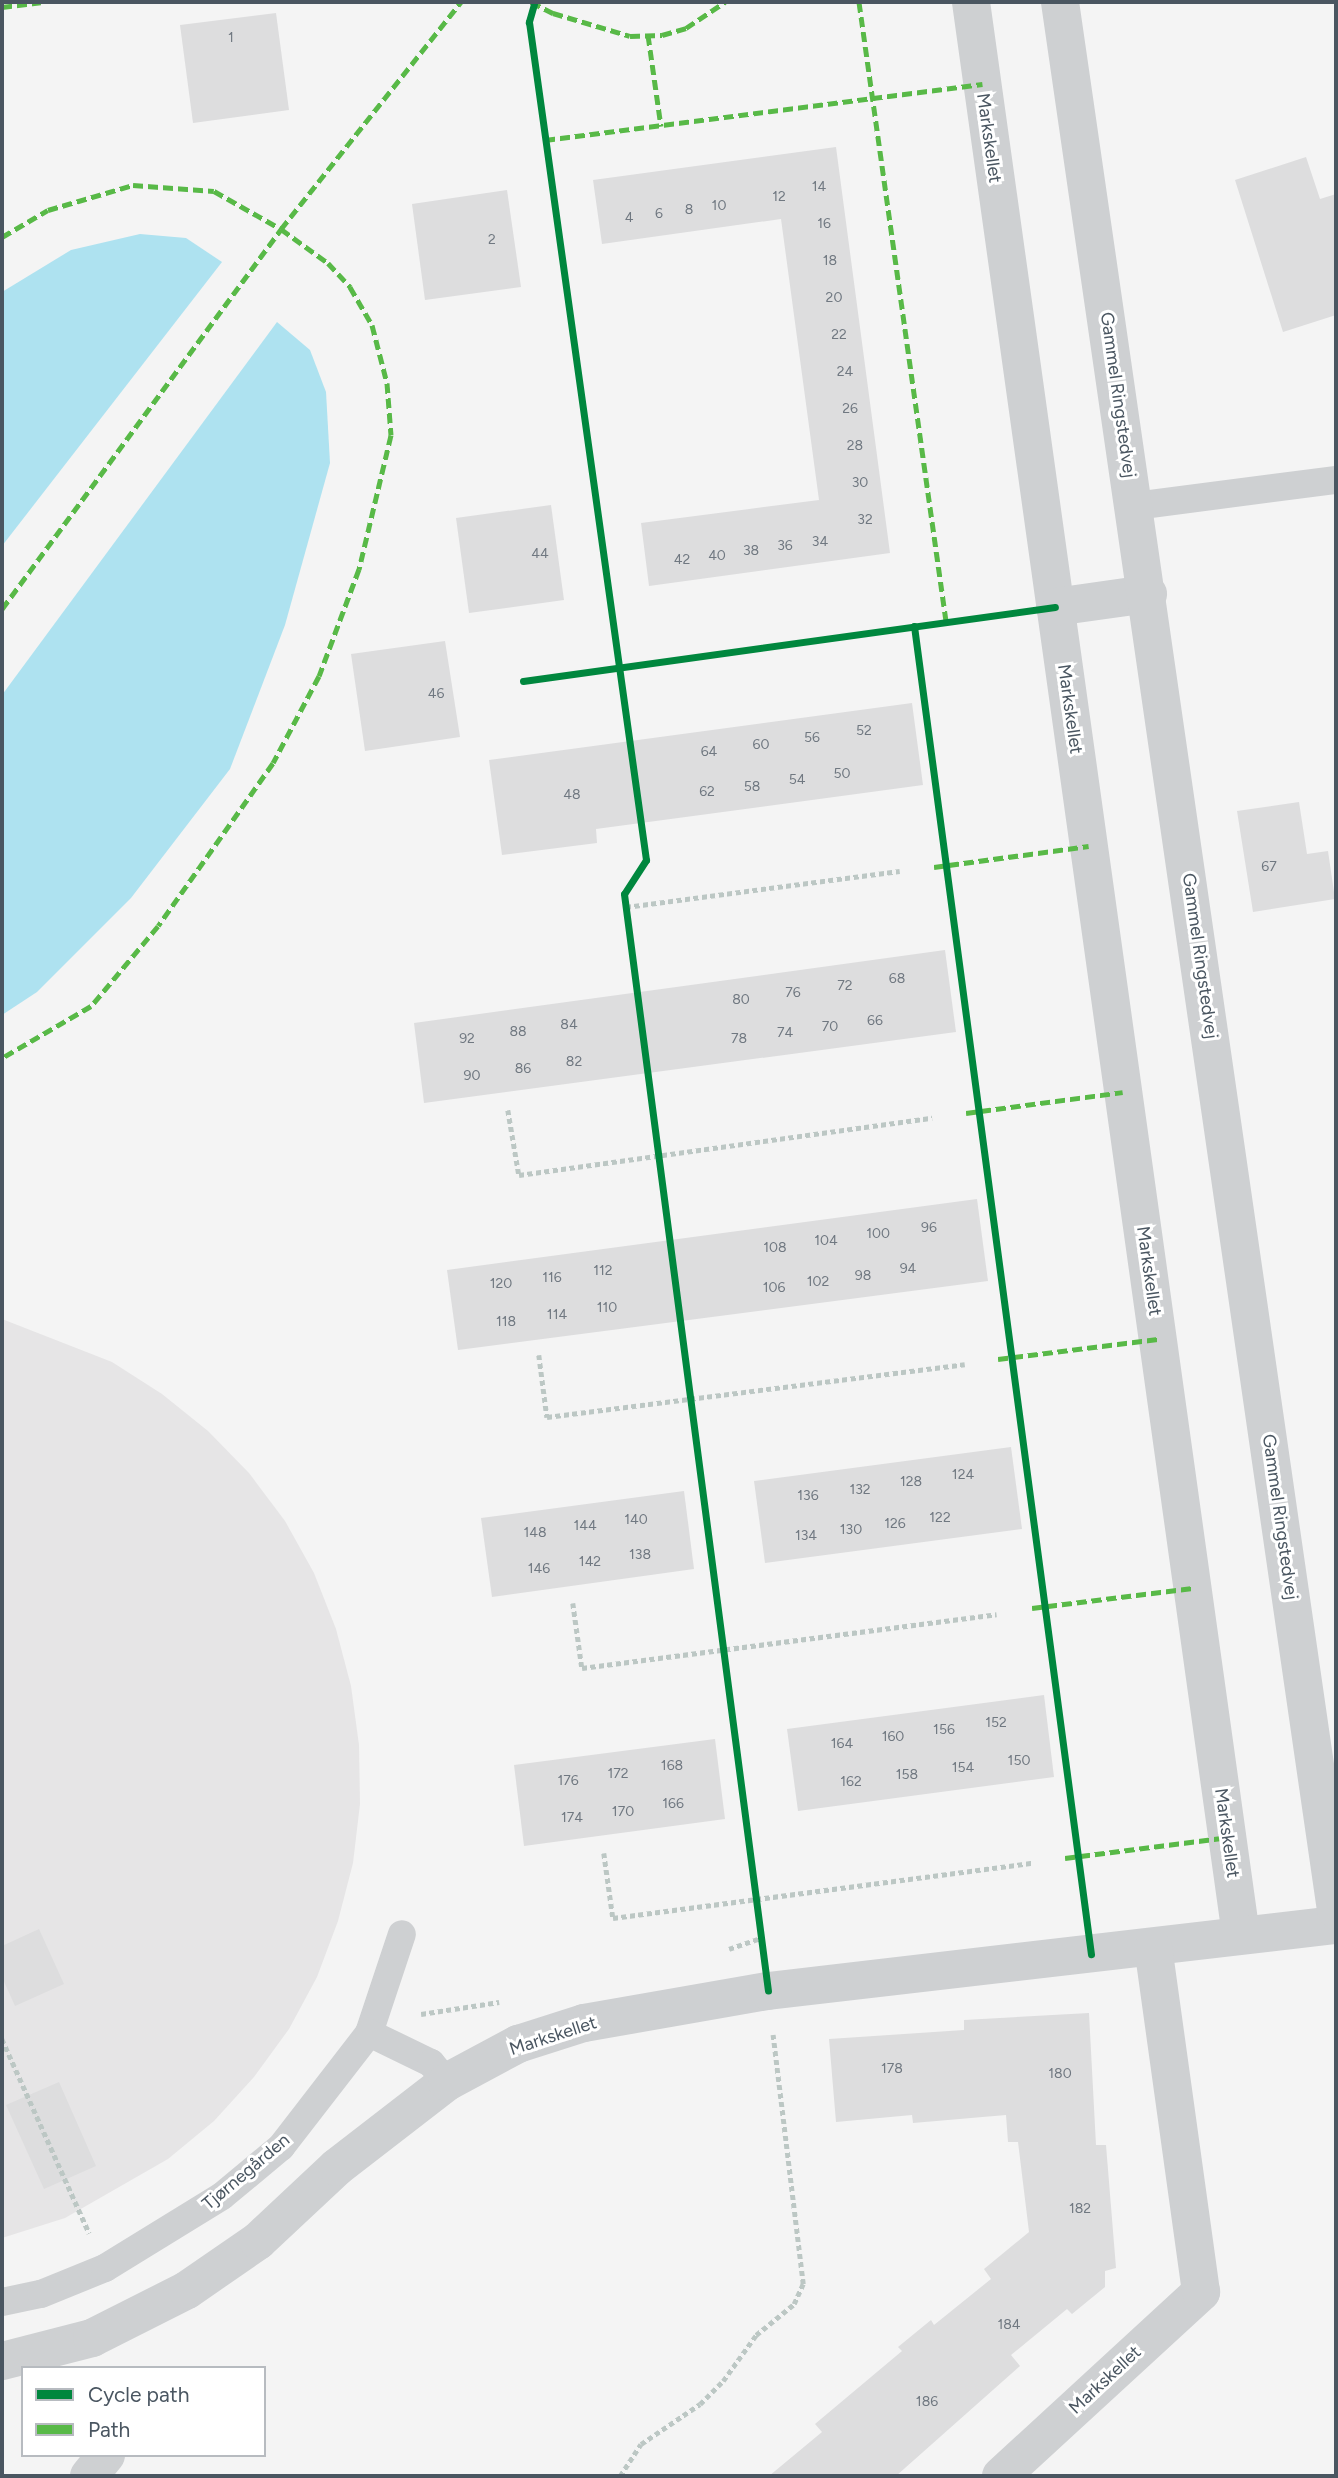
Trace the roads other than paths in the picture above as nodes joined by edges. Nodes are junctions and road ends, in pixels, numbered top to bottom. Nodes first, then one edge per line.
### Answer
1 (971, 2) edge
2 (1060, 2) edge
3 (1336, 480) edge
4 (1135, 506) junction
5 (1148, 594) junction
6 (1055, 607) junction
7 (1336, 1910) edge
8 (1336, 1925) edge
9 (402, 1934) dead end
10 (1241, 1935) junction
11 (1153, 1948) junction
12 (369, 2032) junction
13 (447, 2082) junction
14 (2, 2302) edge
15 (97, 2353) edge
16 (2, 2361) edge
17 (104, 2457) edge
18 (89, 2476) edge
19 (1001, 2476) edge

1 - 6 street, Markskellet
2 - 4 street, Gammel Ringstedvej
3 - 4 lane
4 - 5 street, Gammel Ringstedvej
5 - 6 street
5 - 7 street, Gammel Ringstedvej
6 - 10 street, Markskellet
8 - 10 street, Markskellet
9 - 12 lane, Tjørnegården
10 - 11 street, Markskellet
11 - 13 street, Markskellet
11 - 19 street, Markskellet
12 - 13 lane
12 - 14 lane, Tjørnegården
13 - 15 street, Markskellet
15 - 16 street, Markskellet
17 - 18 street

